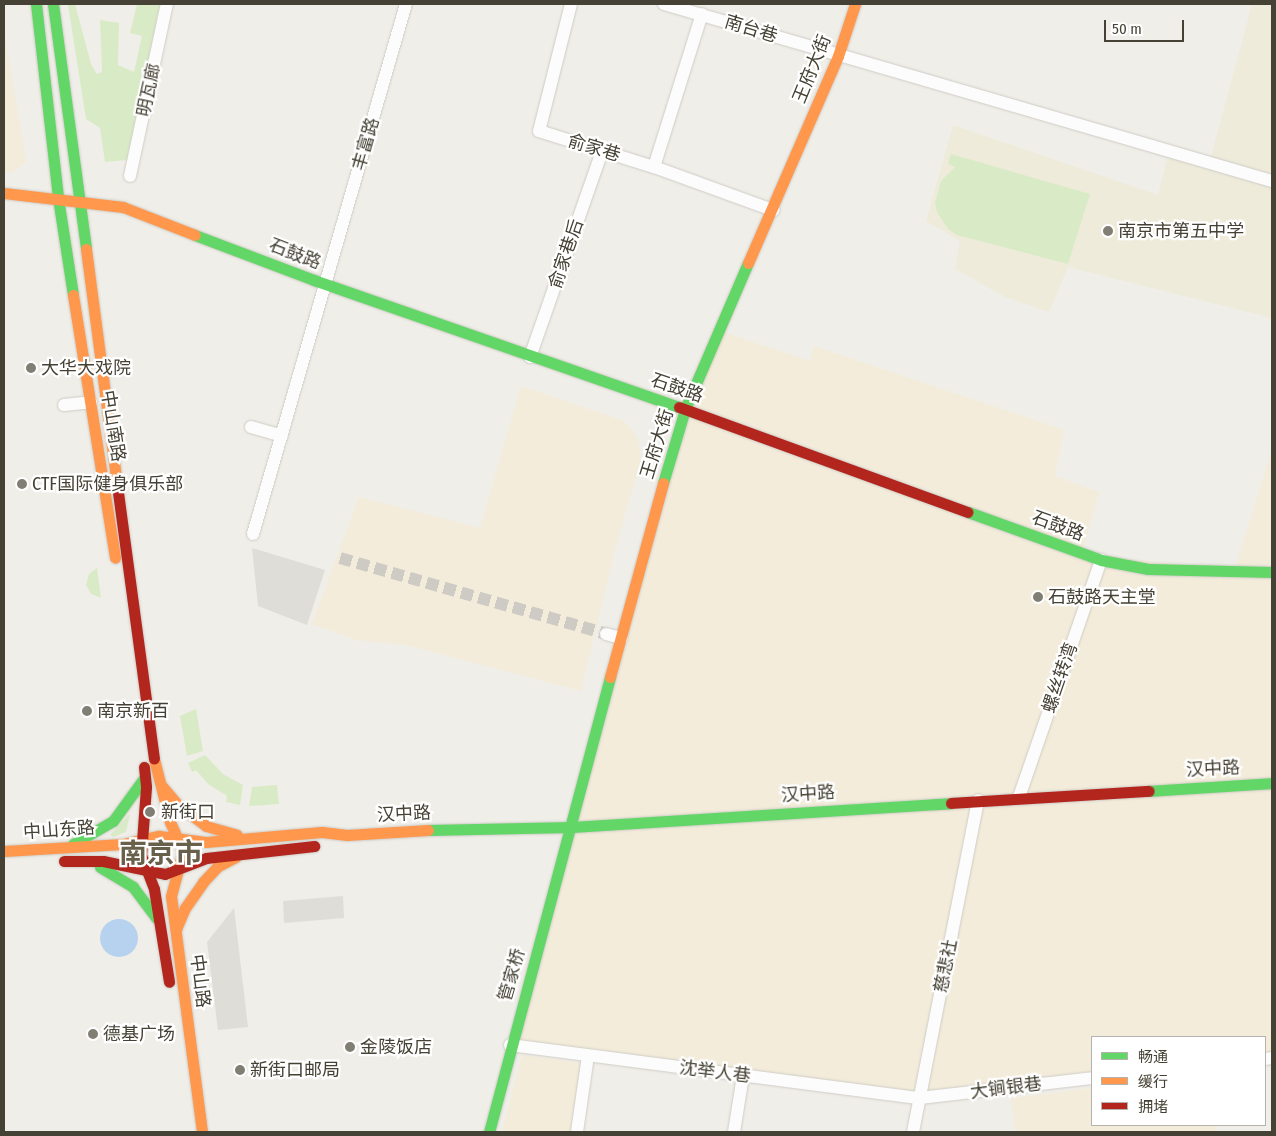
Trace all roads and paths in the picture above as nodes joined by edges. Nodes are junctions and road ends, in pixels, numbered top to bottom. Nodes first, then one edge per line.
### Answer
1 (36, 4) edge
2 (54, 4) edge
3 (167, 4) edge
4 (406, 4) edge
5 (570, 4) edge
6 (664, 4) edge
7 (855, 4) edge
8 (702, 14) junction
9 (838, 56) junction
10 (602, 151) junction
11 (654, 167) junction
12 (130, 176) dead end
13 (1272, 181) edge
14 (4, 193) edge
15 (58, 198) junction
16 (78, 200) junction
17 (773, 210) junction
18 (326, 285) junction
19 (530, 357) junction
20 (91, 402) junction
21 (64, 405) dead end
22 (686, 409) junction
23 (251, 427) dead end
24 (282, 436) junction
25 (253, 534) dead end
26 (1101, 560) junction
27 (1272, 572) edge
28 (606, 634) tunnel mouth
29 (621, 638) junction
30 (151, 777) junction
31 (1272, 783) edge
32 (1019, 797) junction
33 (978, 800) junction
34 (572, 828) junction
35 (347, 835) junction
36 (176, 838) junction
37 (248, 838) junction
38 (142, 840) junction
39 (66, 848) junction
40 (4, 851) edge
41 (252, 852) junction
42 (141, 855) joint
43 (68, 861) junction
44 (50, 862) dead end
45 (181, 867) junction
46 (146, 871) junction
47 (165, 874) joint
48 (176, 931) junction
49 (161, 933) junction
50 (170, 992) dead end
51 (510, 1045) junction
52 (588, 1056) junction
53 (743, 1076) junction
54 (1091, 1078) edge
55 (920, 1098) junction
56 (202, 1132) edge
57 (489, 1132) edge
58 (577, 1132) edge
59 (734, 1132) edge
60 (913, 1132) edge

1 - 15 main road, 中山南路
2 - 16 main road, 中山南路
3 - 12 street, 明瓦廊
4 - 18 street, 丰富路
5 - 10 street, 俞家巷
6 - 8 street, 南台巷
7 - 9 main road, 王府大街
8 - 9 street, 南台巷
8 - 11 street
9 - 13 street, 南台巷
9 - 17 main road, 王府大街
10 - 11 street, 俞家巷
10 - 19 street, 俞家巷后
11 - 17 street, 俞家巷
14 - 15 main road, 石鼓路
15 - 16 main road, 石鼓路
15 - 20 main road, 中山南路
16 - 18 main road, 石鼓路
16 - 30 main road, 中山南路
17 - 22 main road, 王府大街
18 - 19 main road, 石鼓路
18 - 24 street, 丰富路
19 - 22 main road, 石鼓路
20 - 21 street
20 - 30 main road, 中山南路
22 - 26 main road, 石鼓路
22 - 29 main road, 王府大街
23 - 24 street
24 - 25 street, 丰富路
26 - 27 main road, 石鼓路
26 - 32 street, 螺丝转湾
28 - 29 street
29 - 34 main road, 王府大街
30 - 36 main road, 中山南路
30 - 37 main road
30 - 38 main road, 中山南路
30 - 39 main road
31 - 32 main road, 汉中路
32 - 33 main road, 汉中路
33 - 34 main road, 汉中路
33 - 55 street, 慈悲社
34 - 35 main road, 汉中路
34 - 51 main road, 管家桥
35 - 37 main road, 汉中路
35 - 41 main road, 汉中路
36 - 37 main road, 汉中路
36 - 38 main road, 中山东路
36 - 45 main road, 中山路
38 - 39 main road, 中山东路
38 - 42 main road, 中山南路
39 - 40 main road, 中山东路
41 - 45 main road, 汉中路
41 - 48 main road
42 - 46 main road, 中山路
43 - 44 main road, 中山东路
43 - 46 main road, 中山东路
43 - 49 main road
45 - 47 main road, 汉中路
45 - 48 main road, 中山路
46 - 47 main road, 中山东路
46 - 49 main road, 中山路
48 - 56 main road, 中山路
49 - 50 main road, 中山路
51 - 52 street, 沈举人巷
51 - 57 main road, 管家桥
52 - 53 street, 沈举人巷
52 - 58 street
53 - 55 street, 沈举人巷
53 - 59 street
54 - 55 street, 大锏银巷
55 - 60 street, 慈悲社

